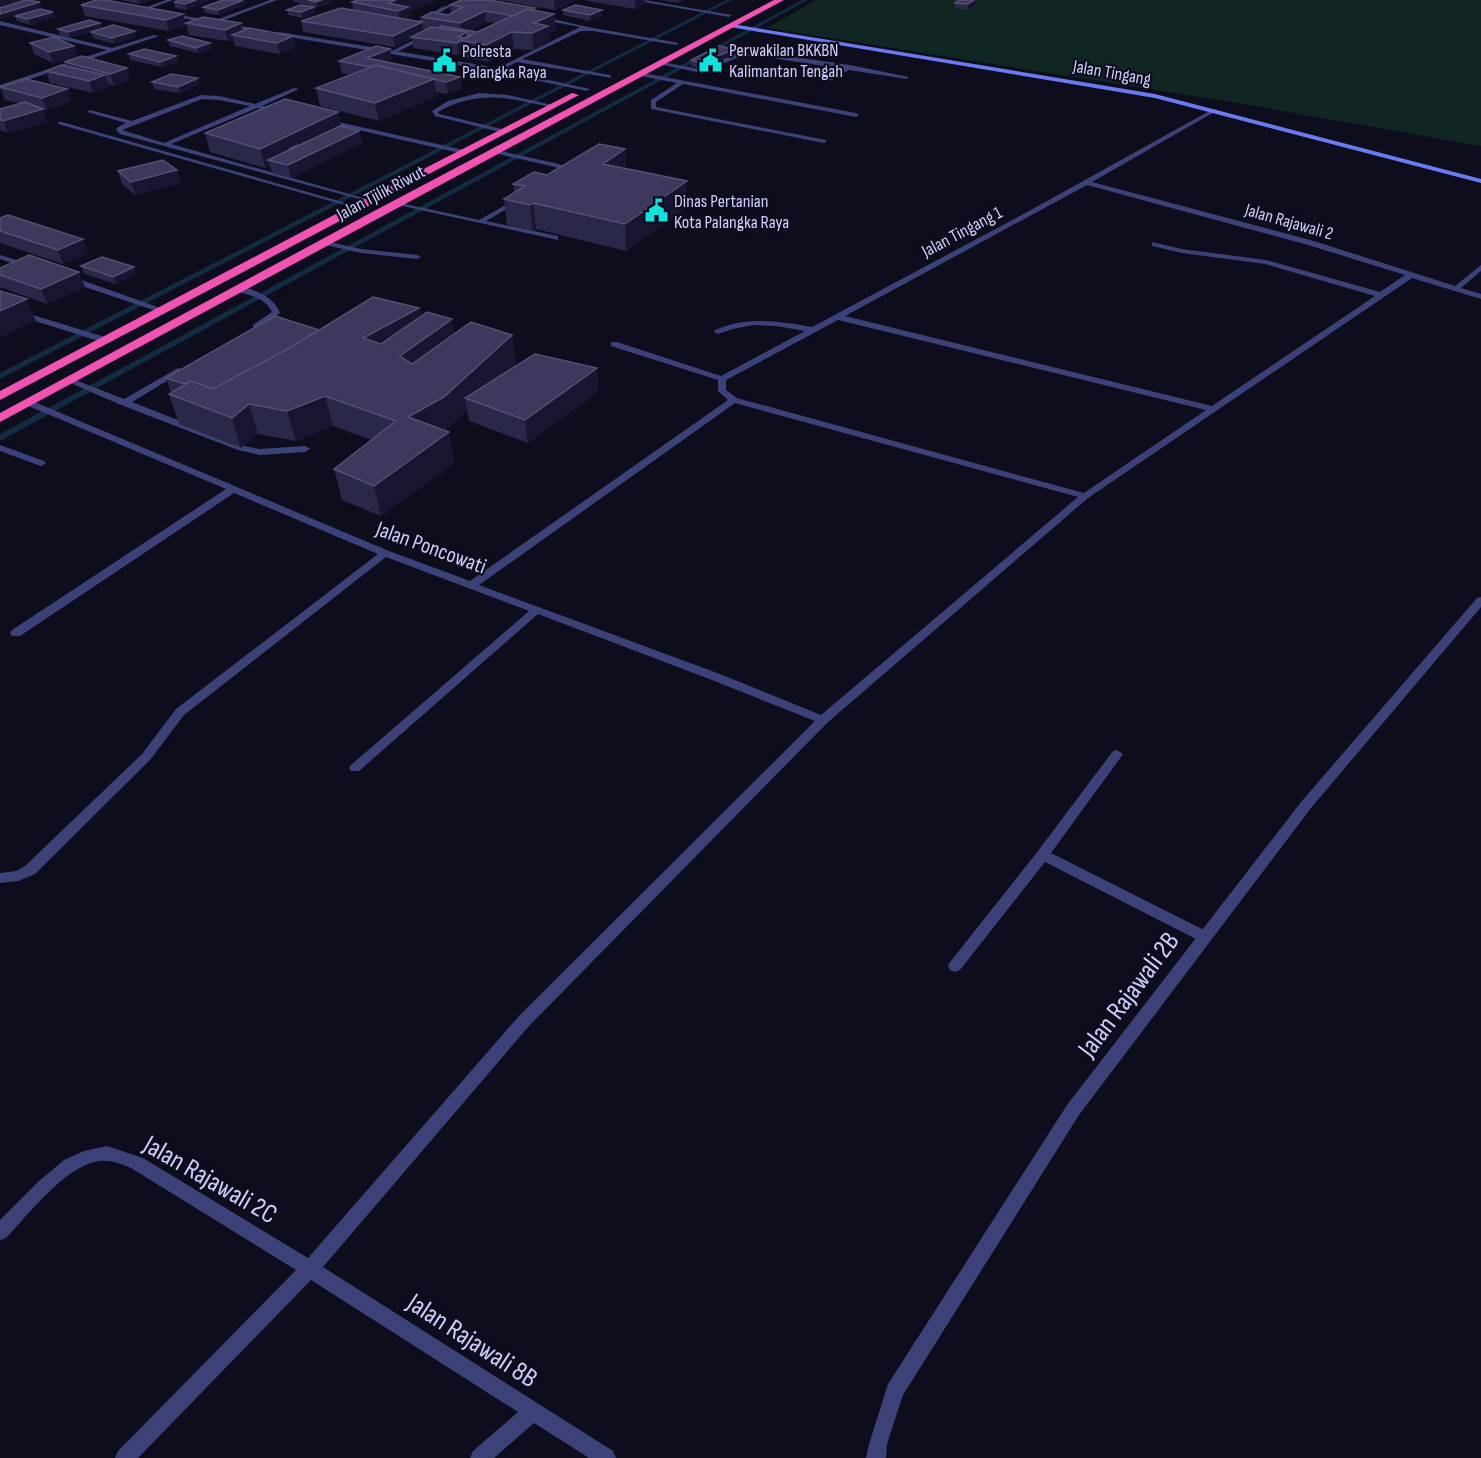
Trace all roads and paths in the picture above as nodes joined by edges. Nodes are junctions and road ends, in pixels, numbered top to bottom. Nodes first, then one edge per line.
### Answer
1 (171, 0) edge
2 (275, 0) edge
3 (635, 0) edge
4 (736, 0) edge
5 (780, 0) edge
6 (754, 1) edge
7 (472, 5) edge
8 (153, 12) edge
9 (163, 14) edge
10 (729, 15) junction
11 (527, 16) edge
12 (214, 23) junction
13 (420, 23) edge
14 (0, 24) edge
15 (732, 26) junction
16 (593, 29) junction
17 (419, 30) edge
18 (298, 32) dead end
19 (156, 36) edge
20 (288, 36) junction
21 (676, 43) junction
22 (113, 50) junction
23 (391, 53) junction
24 (516, 60) junction
25 (663, 64) junction
26 (850, 67) junction
27 (498, 70) junction
28 (643, 75) junction
29 (610, 77) junction
30 (906, 77) dead end
31 (830, 80) dead end
32 (683, 82) junction
33 (0, 87) edge
34 (590, 88) junction
35 (296, 89) dead end
36 (610, 90) junction
37 (255, 106) junction
38 (554, 106) junction
39 (1215, 110) junction
40 (90, 112) dead end
41 (289, 113) edge
42 (856, 115) dead end
43 (311, 118) edge
44 (60, 123) dead end
45 (132, 123) junction
46 (357, 128) junction
47 (504, 131) junction
48 (346, 133) edge
49 (824, 141) dead end
50 (164, 145) junction
51 (464, 152) junction
52 (496, 152) junction
53 (274, 168) edge
54 (264, 173) junction
55 (1481, 180) edge
56 (547, 183) edge
57 (1087, 183) junction
58 (528, 194) edge
59 (368, 201) junction
60 (396, 204) junction
61 (357, 207) junction
62 (480, 222) junction
63 (555, 238) edge
64 (324, 242) junction
65 (1155, 244) dead end
66 (0, 257) edge
67 (417, 257) dead end
68 (1481, 267) edge
69 (44, 271) edge
70 (1411, 275) junction
71 (65, 278) edge
72 (239, 289) junction
73 (1456, 289) junction
74 (1381, 295) junction
75 (1481, 297) edge
76 (0, 307) edge
77 (162, 310) junction
78 (837, 317) junction
79 (813, 330) junction
80 (248, 332) edge
81 (718, 332) dead end
82 (105, 340) junction
83 (614, 344) dead end
84 (186, 367) edge
85 (722, 379) junction
86 (70, 381) junction
87 (1, 394) edge
88 (734, 400) junction
89 (29, 403) junction
90 (124, 403) junction
91 (1213, 409) junction
92 (0, 418) edge
93 (0, 448) edge
94 (305, 449) dead end
95 (41, 463) dead end
96 (233, 489) junction
97 (1084, 496) junction
98 (385, 553) junction
99 (473, 584) junction
100 (1481, 600) edge
101 (538, 609) junction
102 (16, 633) dead end
103 (823, 720) junction
104 (1117, 754) dead end
105 (355, 768) dead end
106 (1043, 855) junction
107 (0, 878) edge
108 (1205, 938) junction
109 (955, 966) dead end
110 (0, 1232) edge
111 (310, 1269) junction
112 (532, 1412) junction
113 (125, 1458) edge
114 (480, 1458) edge
115 (606, 1458) edge
116 (876, 1458) edge

1 - 8 street
2 - 12 street
3 - 10 street
4 - 6 street
5 - 15 highway, Jalan Tjilik Riwut
6 - 10 highway, Jalan Tjilik Riwut
7 - 13 street
9 - 12 street
10 - 21 highway, Jalan Tjilik Riwut
11 - 16 street
12 - 20 street
14 - 22 street
15 - 25 highway, Jalan Tjilik Riwut
15 - 39 main road, Jalan Tingang
16 - 21 street
16 - 24 street
17 - 23 street
18 - 20 street
19 - 22 street
20 - 23 street
21 - 29 highway, Jalan Tjilik Riwut
22 - 33 street
23 - 27 street
24 - 27 street
24 - 29 street
25 - 26 street
25 - 28 highway, Jalan Tjilik Riwut
26 - 30 street
26 - 31 street
27 - 34 street
28 - 32 street
28 - 36 highway, Jalan Tjilik Riwut
29 - 34 highway, Jalan Tjilik Riwut
32 - 42 street
32 - 49 street
34 - 36 highway
34 - 38 highway, Jalan Tjilik Riwut
35 - 37 street
36 - 52 highway, Jalan Tjilik Riwut
37 - 41 street
37 - 45 street
37 - 50 street
38 - 47 highway, Jalan Tjilik Riwut
38 - 47 street
39 - 55 main road, Jalan Tingang
39 - 57 street, Jalan Tingang 1
40 - 45 street
43 - 46 street
44 - 61 street
45 - 50 street
46 - 48 street
46 - 51 street
47 - 51 highway, Jalan Tjilik Riwut
50 - 54 street
51 - 59 highway, Jalan Tjilik Riwut
52 - 56 street
52 - 60 highway, Jalan Tjilik Riwut
53 - 54 street
54 - 59 street
57 - 70 street, Jalan Rajawali 2
57 - 78 street, Jalan Tingang 1
58 - 62 street
59 - 61 highway, Jalan Tjilik Riwut
60 - 62 street
60 - 64 highway, Jalan Tjilik Riwut
61 - 77 highway, Jalan Tjilik Riwut
62 - 63 street
64 - 67 street
64 - 72 highway, Jalan Tjilik Riwut
65 - 74 street
66 - 69 street
68 - 73 street
70 - 73 street, Jalan Rajawali 2
70 - 74 street
71 - 77 street
72 - 80 street
72 - 86 highway, Jalan Tjilik Riwut
73 - 75 street, Jalan Rajawali 2
74 - 91 street
76 - 82 street
77 - 82 highway, Jalan Tjilik Riwut
78 - 79 street, Jalan Tingang 1
78 - 91 street
79 - 81 street
79 - 85 street, Jalan Tingang 1
82 - 87 highway, Jalan Tjilik Riwut
83 - 85 street
84 - 90 street
85 - 88 street
86 - 89 highway, Jalan Tjilik Riwut
86 - 90 street
88 - 97 street
88 - 99 street
89 - 92 highway, Jalan Tjilik Riwut
89 - 96 street, Jalan Poncowati
90 - 94 street
91 - 97 street
93 - 95 street
96 - 98 street, Jalan Poncowati
96 - 102 street
97 - 103 street
98 - 99 street, Jalan Poncowati
98 - 107 street
99 - 101 street, Jalan Poncowati
100 - 108 street, Jalan Rajawali 2B
101 - 103 street, Jalan Poncowati
101 - 105 street
103 - 111 street
104 - 106 street
106 - 108 street
106 - 109 street
108 - 116 street, Jalan Rajawali 2B
110 - 111 street, Jalan Rajawali 2C
111 - 112 street, Jalan Rajawali 8B
111 - 113 street
112 - 114 street
112 - 115 street, Jalan Rajawali 8B

